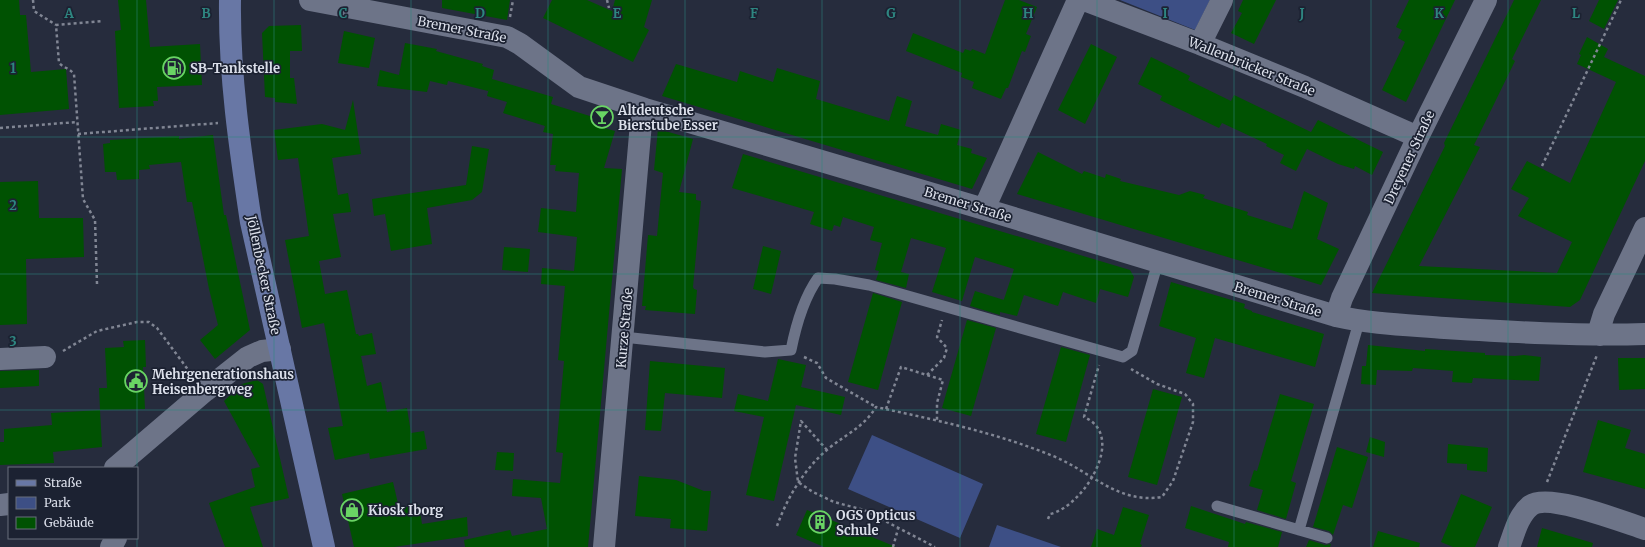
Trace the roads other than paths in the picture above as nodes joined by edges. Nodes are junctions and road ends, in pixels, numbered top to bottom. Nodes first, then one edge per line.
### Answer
1 (230, 0) edge
2 (310, 0) edge
3 (1078, 0) edge
4 (1084, 0) edge
5 (1222, 0) edge
6 (1486, 0) edge
7 (1200, 44) junction
8 (645, 109) junction
9 (1418, 137) junction
10 (984, 209) junction
11 (1645, 228) edge
12 (1158, 262) junction
13 (1336, 316) junction
14 (1359, 322) junction
15 (1645, 334) edge
16 (1600, 335) junction
17 (623, 337) junction
18 (280, 349) junction
19 (45, 356) road end
20 (0, 359) edge
21 (116, 467) edge
22 (1217, 506) dead end
23 (1645, 529) edge
24 (1299, 530) junction
25 (1327, 538) dead end
26 (324, 547) edge
27 (604, 547) edge
28 (1509, 547) edge

1 - 18 main road, Jöllenbecker Straße
2 - 8 street, Bremer Straße
3 - 10 street
4 - 7 street, Wallenbrücker Straße
5 - 7 street
6 - 9 street, Dreyener Straße
7 - 9 street, Wallenbrücker Straße
8 - 10 street, Bremer Straße
8 - 17 street, Kurze Straße
9 - 13 street, Dreyener Straße
10 - 12 street, Bremer Straße
11 - 16 street
12 - 13 street, Bremer Straße
12 - 17 lane
13 - 14 street, Bremer Straße
14 - 16 street, Bremer Straße
14 - 24 lane
15 - 16 street, Bremer Straße
17 - 27 street, Kurze Straße
18 - 21 street
18 - 26 main road, Jöllenbecker Straße
19 - 20 street
22 - 24 lane
23 - 28 street
24 - 25 lane

